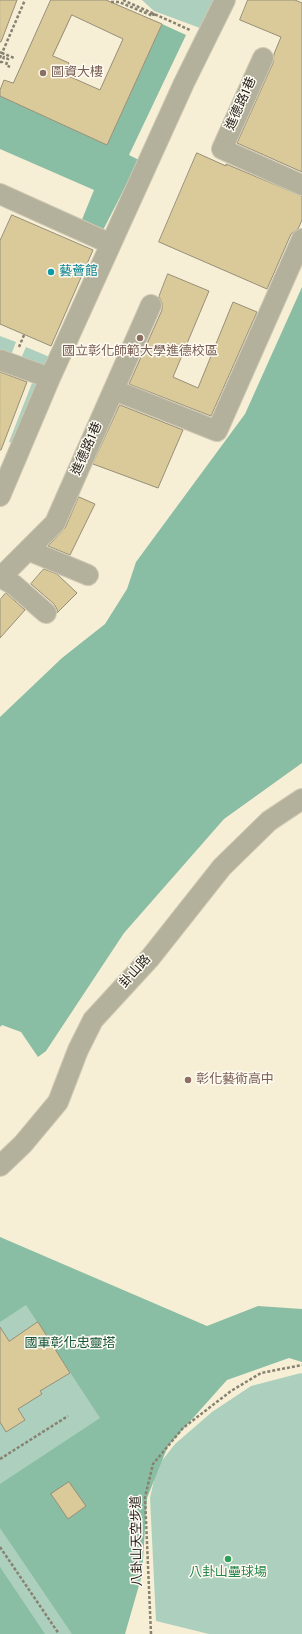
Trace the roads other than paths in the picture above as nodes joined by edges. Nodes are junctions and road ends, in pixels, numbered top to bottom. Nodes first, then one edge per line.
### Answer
1 (225, 0) edge
2 (262, 58) dead end
3 (302, 185) edge
4 (0, 194) edge
5 (302, 239) edge
6 (111, 244) junction
7 (151, 305) dead end
8 (0, 360) edge
9 (50, 378) junction
10 (114, 390) junction
11 (0, 496) edge
12 (28, 550) junction
13 (88, 575) dead end
14 (0, 577) edge
15 (46, 613) dead end
16 (302, 799) edge
17 (0, 1166) edge

1 - 6 street
2 - 3 street, 進德路1巷
4 - 6 street
5 - 10 street
6 - 9 street
7 - 10 street, 進德路1巷
8 - 9 street
9 - 11 street
10 - 12 street, 進德路1巷
12 - 13 street
12 - 14 street, 進德路1巷
14 - 15 street
16 - 17 street, 卦山路

